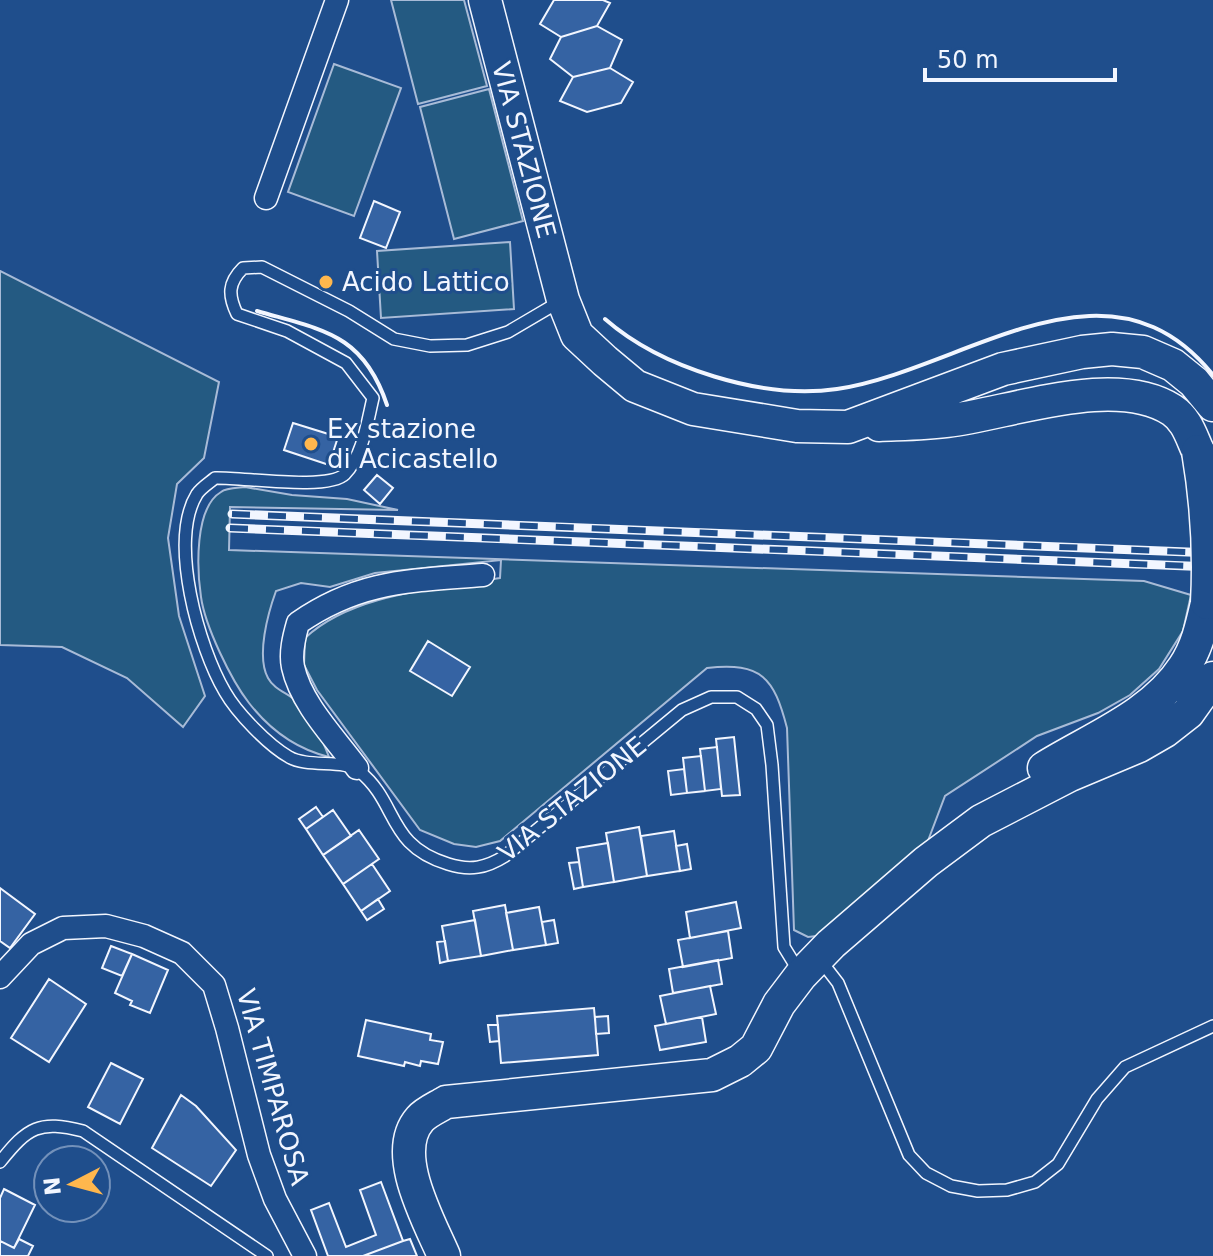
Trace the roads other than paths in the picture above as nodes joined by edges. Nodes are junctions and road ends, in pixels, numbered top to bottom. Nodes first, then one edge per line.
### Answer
1 (337, 0) edge
2 (485, 0) edge
3 (266, 198) dead end
4 (563, 300) junction
5 (1213, 405) edge
6 (848, 427) junction
7 (483, 575) dead end
8 (1213, 678) edge
9 (357, 768) junction
10 (981, 821) junction
11 (810, 966) junction
12 (0, 977) edge
13 (1213, 1026) edge
14 (0, 1162) edge
15 (267, 1256) edge
16 (305, 1256) edge
17 (444, 1256) edge

1 - 3 street
2 - 4 main road, VIA STAZIONE
4 - 6 main road, VIA STAZIONE
4 - 9 lane
5 - 6 main road, VIA STAZIONE
6 - 10 main road, bridge
7 - 9 street
8 - 10 main road
9 - 11 lane, VIA STAZIONE
10 - 11 main road
11 - 13 lane
11 - 17 main road
12 - 16 street, VIA TIMPAROSA
14 - 15 lane

